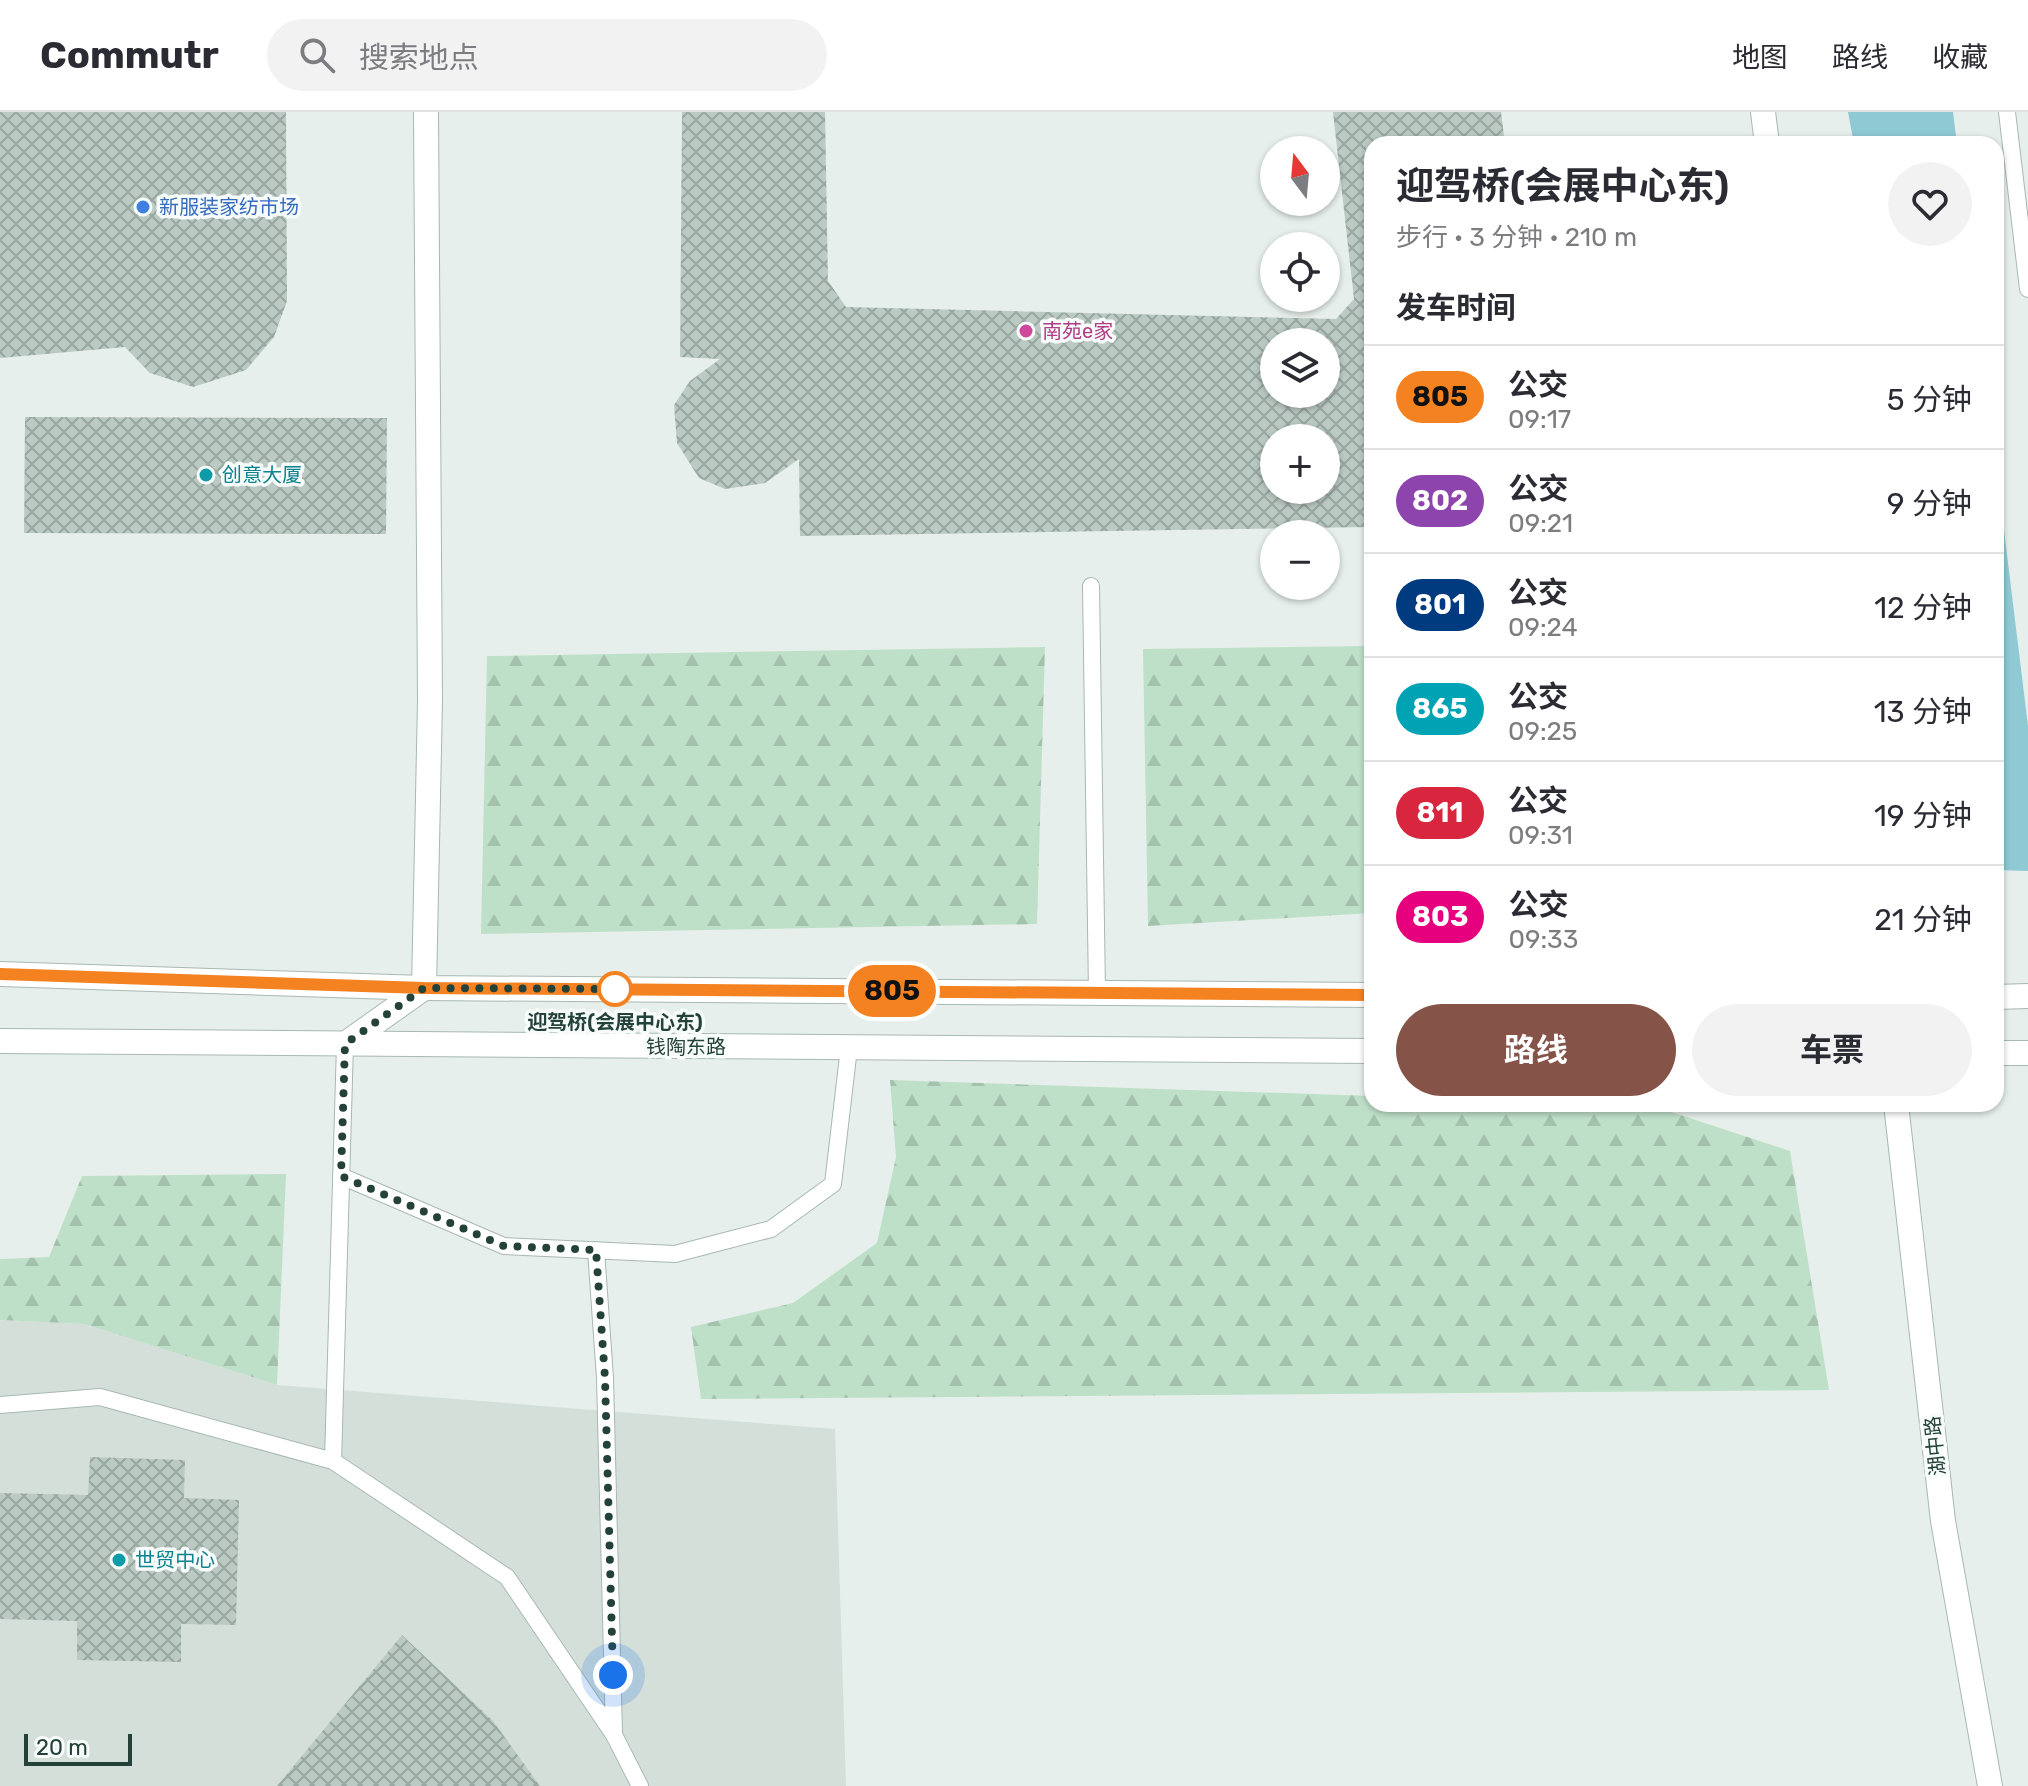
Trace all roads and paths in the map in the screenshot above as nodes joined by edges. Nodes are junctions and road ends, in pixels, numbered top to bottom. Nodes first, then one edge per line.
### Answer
1 (426, 112) edge
2 (1763, 112) edge
3 (2007, 112) edge
4 (1766, 136) edge
5 (2028, 289) edge
6 (1091, 586) dead end
7 (0, 974) edge
8 (424, 988) junction
9 (1097, 993) junction
10 (1364, 995) edge
11 (2028, 996) edge
12 (2004, 997) edge
13 (0, 1041) edge
14 (345, 1044) junction
15 (849, 1048) junction
16 (1364, 1051) edge
17 (2004, 1053) edge
18 (2028, 1053) edge
19 (1897, 1112) edge
20 (341, 1176) junction
21 (596, 1250) junction
22 (0, 1405) edge
23 (333, 1461) junction
24 (614, 1735) junction
25 (640, 1786) edge
26 (1990, 1786) edge

1 - 8 street
2 - 4 street
3 - 5 lane
6 - 9 lane
7 - 8 street
8 - 9 street
8 - 14 street
9 - 10 street
11 - 12 street
13 - 14 street, 钱陶东路
14 - 15 street, 钱陶东路
14 - 20 lane
15 - 16 street, 钱陶东路
15 - 21 lane
17 - 18 street
19 - 26 street, 湖中路
20 - 21 lane
20 - 23 lane
21 - 24 lane
22 - 23 lane
23 - 24 lane
24 - 25 lane

